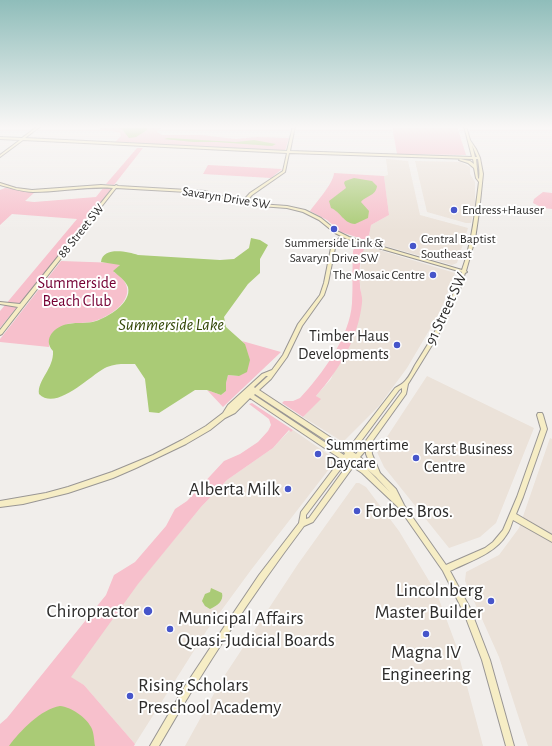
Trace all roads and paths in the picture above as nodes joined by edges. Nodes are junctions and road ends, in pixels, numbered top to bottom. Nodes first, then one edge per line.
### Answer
1 (286, 161) edge
2 (464, 161) edge
3 (476, 161) edge
4 (477, 161) edge
5 (476, 169) junction
6 (480, 182) junction
7 (0, 184) edge
8 (116, 186) junction
9 (243, 203) junction
10 (343, 235) junction
11 (465, 272) junction
12 (0, 303) edge
13 (0, 307) edge
14 (21, 307) junction
15 (0, 333) edge
16 (406, 384) junction
17 (253, 390) junction
18 (249, 394) junction
19 (540, 415) dead end
20 (368, 443) junction
21 (349, 452) junction
22 (345, 458) junction
23 (357, 458) junction
24 (353, 463) junction
25 (378, 475) junction
26 (0, 504) edge
27 (402, 507) junction
28 (513, 516) junction
29 (302, 524) junction
30 (552, 539) edge
31 (445, 569) junction
32 (154, 746) edge
33 (510, 746) edge

1 - 9 main road
2 - 5 main road
3 - 5 main road, 91 Street SW
4 - 6 main road, 91 Street SW
5 - 6 main road, 91 Street SW
6 - 11 main road, 91 Street SW
7 - 8 main road, Savaryn Drive SW
8 - 9 main road, Savaryn Drive SW
8 - 14 main road, 88 Street SW
9 - 10 main road, Savaryn Drive SW
10 - 11 main road, Savaryn Drive SW
10 - 17 main road
11 - 16 main road, 91 Street SW
12 - 14 main road
13 - 14 main road
14 - 15 main road, 88 Street SW
16 - 20 main road, 91 Street SW
16 - 21 main road, 91 Street SW
17 - 18 main road
17 - 21 main road
18 - 22 main road
18 - 26 main road
19 - 28 main road
20 - 23 main road, 91 Street SW
20 - 25 main road
21 - 22 main road, 91 Street SW
21 - 23 main road
22 - 24 main road
22 - 29 main road, 91 Street SW
23 - 24 main road, 91 Street SW
23 - 25 main road
24 - 27 main road
24 - 29 main road, 91 Street SW
25 - 27 main road
27 - 31 main road
28 - 30 main road
28 - 31 main road
29 - 32 main road, 91 Street SW
31 - 33 main road

